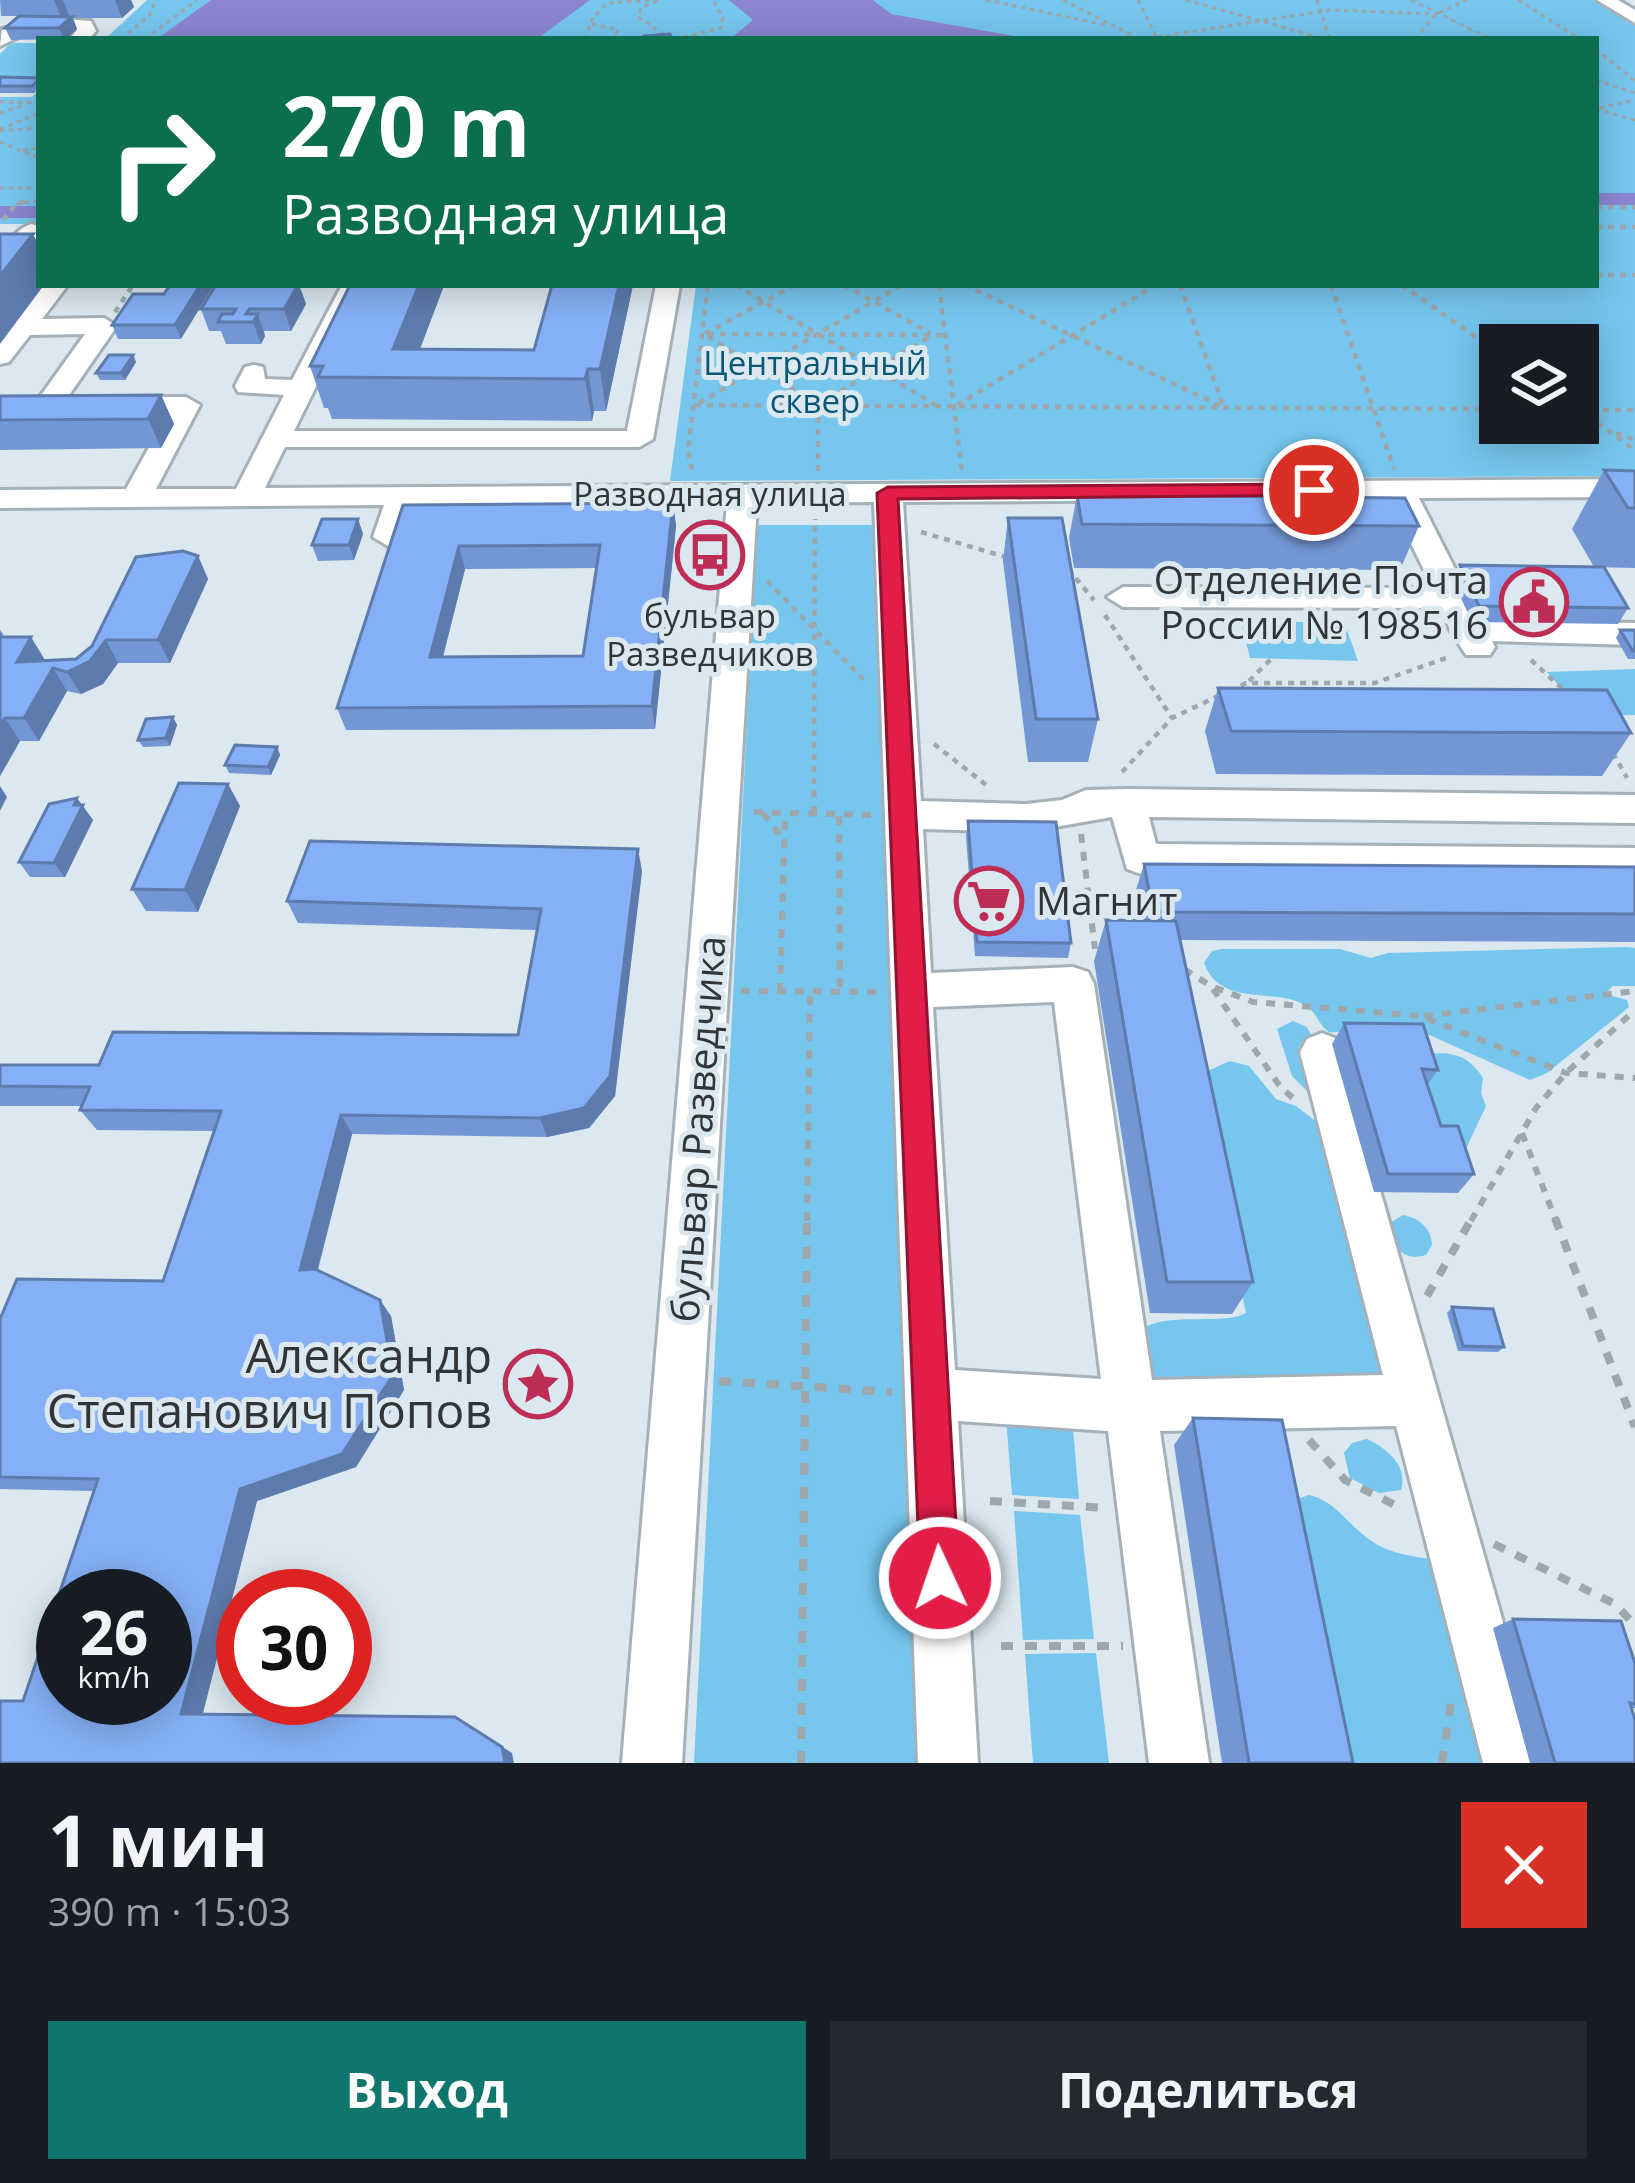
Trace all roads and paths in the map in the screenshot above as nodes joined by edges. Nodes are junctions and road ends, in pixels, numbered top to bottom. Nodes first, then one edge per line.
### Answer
1 (156, 0) edge
2 (197, 0) edge
3 (660, 0) edge
4 (713, 0) edge
5 (986, 0) edge
6 (1063, 0) edge
7 (1138, 0) edge
8 (1186, 0) edge
9 (1317, 0) edge
10 (1412, 0) edge
11 (1467, 0) edge
12 (1518, 0) edge
13 (1606, 0) edge
14 (1323, 11) junction
15 (1436, 14) junction
16 (1253, 17) junction
17 (1635, 18) edge
18 (592, 24) junction
19 (1106, 25) junction
20 (81, 36) edge
21 (125, 36) edge
22 (150, 36) edge
23 (586, 36) edge
24 (614, 36) edge
25 (668, 36) edge
26 (686, 36) edge
27 (1133, 36) edge
28 (1156, 36) edge
29 (1166, 36) edge
30 (1318, 36) edge
31 (1327, 36) edge
32 (1417, 36) edge
33 (1484, 36) edge
34 (1575, 36) edge
35 (0, 46) edge
36 (36, 48) edge
37 (1599, 51) edge
38 (1635, 80) edge
39 (1599, 81) edge
40 (1635, 97) edge
41 (0, 103) edge
42 (35, 103) edge
43 (1599, 108) edge
44 (1599, 110) edge
45 (0, 113) edge
46 (36, 114) edge
47 (1635, 120) edge
48 (36, 128) edge
49 (0, 130) edge
50 (0, 142) edge
51 (36, 148) edge
52 (20, 151) junction
53 (36, 157) edge
54 (0, 188) edge
55 (36, 188) edge
56 (36, 200) edge
57 (1599, 207) edge
58 (1635, 207) edge
59 (1, 226) edge
60 (1599, 227) edge
61 (1632, 227) edge
62 (35, 231) edge
63 (1635, 235) edge
64 (0, 272) edge
65 (1599, 274) edge
66 (1635, 275) edge
67 (54, 288) edge
68 (353, 288) edge
69 (667, 288) edge
70 (708, 288) edge
71 (741, 288) edge
72 (789, 288) edge
73 (849, 288) edge
74 (897, 288) edge
75 (939, 288) edge
76 (971, 288) edge
77 (1151, 288) edge
78 (1181, 288) edge
79 (1332, 288) edge
80 (1406, 288) edge
81 (763, 301) junction
82 (874, 302) junction
83 (23, 327) junction
84 (704, 334) junction
85 (818, 334) junction
86 (933, 335) junction
87 (943, 335) junction
88 (1073, 337) junction
89 (1479, 339) edge
90 (0, 356) edge
91 (758, 368) junction
92 (877, 369) junction
93 (254, 373) dead end
94 (303, 388) junction
95 (16, 405) edge
96 (48, 405) junction
97 (695, 405) junction
98 (818, 405) junction
99 (939, 407) junction
100 (954, 407) junction
101 (1224, 408) junction
102 (1372, 408) junction
103 (1479, 409) edge
104 (1599, 410) edge
105 (1635, 410) edge
106 (1599, 424) edge
107 (1606, 429) junction
108 (273, 439) junction
109 (373, 439) junction
110 (1635, 440) edge
111 (535, 449) junction
112 (1635, 450) edge
113 (430, 458) dead end
114 (470, 458) dead end
115 (693, 474) dead end
116 (818, 475) dead end
117 (962, 475) dead end
118 (1398, 483) junction
119 (1635, 488) edge
120 (888, 493) junction
121 (743, 494) junction
122 (521, 495) junction
123 (402, 496) junction
124 (245, 497) junction
125 (136, 498) junction
126 (0, 499) edge
127 (815, 519) dead end
128 (920, 532) dead end
129 (388, 537) edge
130 (1017, 557) edge
131 (1058, 557) edge
132 (738, 566) junction
133 (1123, 597) dead end
134 (1450, 598) junction
135 (812, 630) junction
136 (1635, 634) edge
137 (1472, 639) junction
138 (1271, 659) dead end
139 (1246, 683) junction
140 (1583, 710) edge
141 (898, 712) junction
142 (1172, 718) junction
143 (1607, 742) edge
144 (1634, 792) edge
145 (1127, 803) junction
146 (1082, 807) junction
147 (1635, 809) edge
148 (742, 811) junction
149 (903, 814) junction
150 (785, 815) junction
151 (814, 815) junction
152 (839, 816) junction
153 (785, 841) junction
154 (1635, 863) edge
155 (1111, 949) edge
156 (1084, 967) junction
157 (1181, 967) edge
158 (1211, 986) junction
159 (707, 990) junction
160 (912, 991) junction
161 (1635, 991) edge
162 (779, 993) junction
163 (840, 994) junction
164 (810, 995) junction
165 (1635, 1010) edge
166 (1420, 1016) junction
167 (1322, 1052) dead end
168 (1565, 1073) junction
169 (1635, 1078) edge
170 (1522, 1133) junction
171 (1344, 1137) junction
172 (1399, 1344) junction
173 (680, 1377) junction
174 (804, 1388) junction
175 (931, 1394) junction
176 (1415, 1400) junction
177 (1275, 1403) junction
178 (1128, 1406) junction
179 (1635, 1427) edge
180 (990, 1501) dead end
181 (1143, 1510) junction
182 (1448, 1527) junction
183 (1635, 1624) edge
184 (1000, 1646) dead end
185 (1163, 1646) junction
186 (652, 1763) edge
187 (801, 1763) edge
188 (948, 1763) edge
189 (1179, 1763) edge
190 (1513, 1763) edge

1 - 21 path
2 - 22 path
3 - 18 path
3 - 25 path
4 - 26 path
5 - 19 path
6 - 19 path
7 - 28 path
8 - 16 path
9 - 14 path
10 - 15 path
11 - 15 path
12 - 34 path
13 - 17 street
14 - 15 path
14 - 16 path
14 - 31 path
15 - 32 path
15 - 33 path
16 - 29 path
16 - 30 path
18 - 23 path
18 - 24 path
19 - 27 path
20 - 35 street
35 - 36 street
37 - 38 path
39 - 40 path
40 - 43 path
41 - 42 path
42 - 45 path
44 - 47 path
46 - 49 path
48 - 49 path
50 - 52 path
51 - 52 path
52 - 53 path
54 - 55 path
56 - 59 path
57 - 58 path
59 - 62 street
60 - 61 path
61 - 63 path
62 - 64 street
65 - 66 path
67 - 83 street
68 - 94 street
69 - 111 street
70 - 84 path
71 - 81 path
72 - 81 path
73 - 82 path
74 - 82 path
75 - 87 path
76 - 88 path
77 - 88 path
78 - 101 path
79 - 102 path
80 - 89 path
81 - 84 path
81 - 85 path
82 - 85 path
82 - 86 path
83 - 90 street
83 - 96 street
84 - 85 path
84 - 91 path
84 - 97 path
85 - 86 path
85 - 91 path
85 - 92 path
86 - 87 path
86 - 92 path
87 - 100 path
88 - 100 path
88 - 101 path
91 - 97 path
91 - 98 path
92 - 98 path
92 - 99 path
93 - 94 street
94 - 108 street
95 - 96 street
96 - 125 street
97 - 98 path
97 - 115 path
98 - 99 path
98 - 116 path
99 - 100 path
100 - 101 path
100 - 117 path
101 - 102 path
102 - 103 path
102 - 118 path
104 - 105 path
106 - 107 path
107 - 110 path
107 - 112 path
108 - 109 street
108 - 124 street
109 - 111 street
109 - 113 street
111 - 114 street
111 - 122 street
118 - 119 street, Разводная улица
118 - 120 street, Разводная улица
118 - 134 street
120 - 121 street, Разводная улица
120 - 141 street
121 - 122 street, Разводная улица
121 - 132 street, бульвар Разведчика
122 - 123 street, Разводная улица
123 - 124 street, Разводная улица
123 - 129 street
124 - 125 street, Разводная улица
125 - 126 street, Разводная улица
127 - 135 path
128 - 130 path
131 - 142 path
132 - 135 path
132 - 148 street, бульвар Разведчика
133 - 134 street
134 - 137 street
135 - 141 path
135 - 151 path
136 - 137 street
137 - 139 path
137 - 140 path
138 - 139 path
139 - 142 path
141 - 149 street
142 - 146 path
143 - 144 path
145 - 146 street
145 - 147 street
145 - 154 street
146 - 149 street
146 - 156 path
148 - 150 path
148 - 153 path
148 - 159 street, бульвар Разведчика
149 - 152 path
149 - 160 street
150 - 151 path
150 - 153 path
151 - 152 path
152 - 163 path
153 - 162 path
155 - 156 path
156 - 160 street
156 - 178 street
157 - 158 path
158 - 166 path
158 - 171 path
159 - 162 path
159 - 173 street, бульвар Разведчика
160 - 163 path
160 - 175 street
161 - 166 path
162 - 164 path
163 - 164 path
164 - 174 path
165 - 168 path
166 - 168 path
167 - 171 street
168 - 169 path
168 - 170 path
170 - 172 path
170 - 179 path
171 - 172 street
172 - 176 street
173 - 174 path
173 - 186 street, бульвар Разведчика
174 - 175 path
174 - 187 path
175 - 178 street
175 - 188 street
176 - 177 street
176 - 182 street
177 - 178 street
177 - 182 path
178 - 181 street
180 - 181 path
181 - 185 street
182 - 183 path
182 - 190 street
184 - 185 path
185 - 189 street

